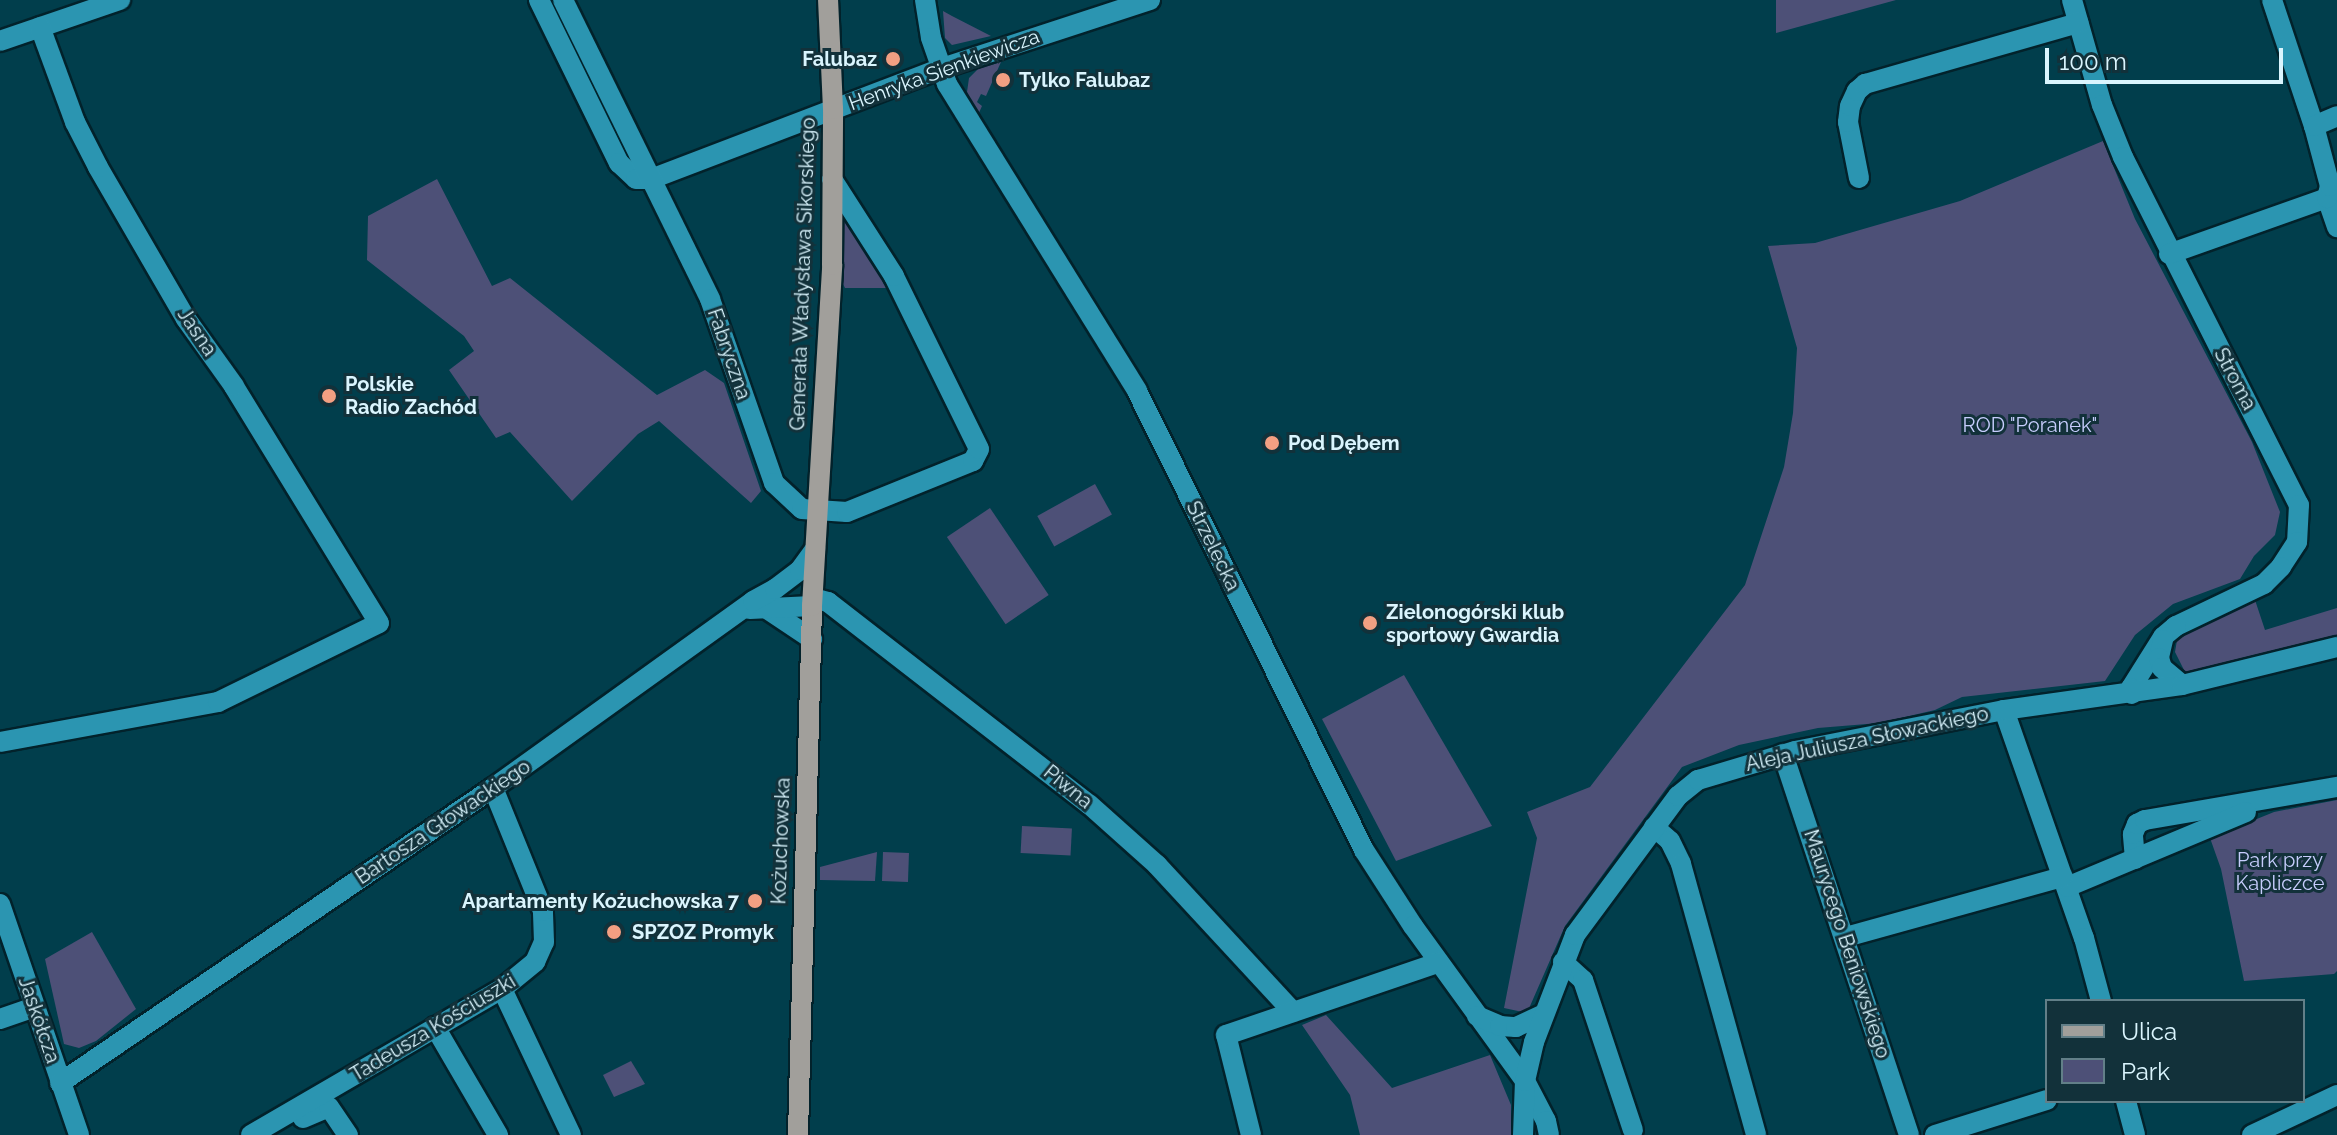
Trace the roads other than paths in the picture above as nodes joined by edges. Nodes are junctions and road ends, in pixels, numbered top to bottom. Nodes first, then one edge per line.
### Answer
1 (539, 0) edge
2 (563, 0) edge
3 (828, 0) edge
4 (925, 0) edge
5 (1150, 0) edge
6 (2072, 0) edge
7 (2272, 0) edge
8 (115, 2) edge
9 (2078, 23) junction
10 (40, 27) junction
11 (0, 41) edge
12 (939, 69) junction
13 (833, 109) junction
14 (2337, 116) edge
15 (2314, 126) junction
16 (1859, 178) dead end
17 (651, 179) junction
18 (832, 179) junction
19 (2327, 198) junction
20 (2337, 227) edge
21 (2169, 254) junction
22 (817, 510) junction
23 (815, 549) junction
24 (769, 598) junction
25 (813, 599) junction
26 (2163, 637) junction
27 (812, 639) junction
28 (2337, 647) edge
29 (2182, 685) junction
30 (2132, 694) junction
31 (2004, 710) junction
32 (0, 742) edge
33 (1783, 754) junction
34 (2337, 787) edge
35 (493, 788) junction
36 (2254, 803) junction
37 (1654, 827) junction
38 (2135, 859) junction
39 (2065, 882) junction
40 (0, 904) edge
41 (1846, 937) junction
42 (1563, 962) junction
43 (1438, 963) junction
44 (502, 989) junction
45 (2100, 999) edge
46 (34, 1007) junction
47 (1293, 1012) junction
48 (1542, 1015) junction
49 (1477, 1016) junction
50 (0, 1019) edge
51 (435, 1027) junction
52 (1525, 1081) junction
53 (60, 1083) junction
54 (2337, 1095) edge
55 (2045, 1101) edge
56 (2127, 1103) edge
57 (1633, 1130) dead end
58 (79, 1135) edge
59 (251, 1135) edge
60 (275, 1135) edge
61 (348, 1135) edge
62 (498, 1135) edge
63 (571, 1135) edge
64 (798, 1135) edge
65 (1251, 1135) edge
66 (1523, 1135) edge
67 (1549, 1135) edge
68 (1756, 1135) edge
69 (1909, 1135) edge
70 (1935, 1135) edge
71 (2135, 1135) edge
72 (2252, 1135) edge

1 - 17 street
2 - 17 street, Fabryczna
3 - 13 main road, Generała Władysława Sikorskiego
4 - 12 street, Strzelecka
5 - 12 street, Henryka Sienkiewicza
6 - 9 street, Stroma
7 - 15 street
8 - 10 street
9 - 16 street
9 - 21 street, Stroma
10 - 11 street
10 - 32 street, Jasna
12 - 13 street, Henryka Sienkiewicza
12 - 43 street, Strzelecka
13 - 17 street, Henryka Sienkiewicza
13 - 18 main road, Generała Władysława Sikorskiego
14 - 15 street
15 - 19 street
17 - 22 street, Fabryczna
18 - 22 main road, Generała Władysława Sikorskiego
18 - 22 street
19 - 20 street
19 - 21 street
21 - 26 street, Stroma
22 - 23 main road, Generała Władysława Sikorskiego
23 - 24 street, Bartosza Głowackiego
23 - 25 main road, Kożuchowska
24 - 25 street
24 - 27 street
24 - 35 street, Bartosza Głowackiego
25 - 27 main road, Kożuchowska
25 - 47 street, Piwna
26 - 29 street
26 - 30 street, Stroma
27 - 64 main road, Kożuchowska
28 - 29 street, Aleja Juliusza Słowackiego
29 - 30 street, Aleja Juliusza Słowackiego
30 - 31 street, Aleja Juliusza Słowackiego
31 - 33 street, Aleja Juliusza Słowackiego
31 - 39 street
33 - 37 street, Aleja Juliusza Słowackiego
33 - 41 street, Maurycego Beniowskiego
34 - 36 street
35 - 44 street, Tadeusza Kościuszki
35 - 53 street, Bartosza Głowackiego
36 - 38 street
36 - 38 street
37 - 42 street, Aleja Juliusza Słowackiego
37 - 68 street
38 - 39 street
39 - 41 street
39 - 45 street
40 - 46 street, Jaskółcza
41 - 69 street, Maurycego Beniowskiego
42 - 48 street, Aleja Juliusza Słowackiego
42 - 57 street
43 - 47 street
43 - 49 street, Strzelecka
44 - 51 street, Tadeusza Kościuszki
44 - 63 street
46 - 50 street
46 - 53 street, Jaskółcza
47 - 65 street
48 - 49 street
48 - 52 street, Aleja Juliusza Słowackiego
49 - 52 street, Strzelecka
51 - 59 street, Tadeusza Kościuszki
51 - 62 street
52 - 66 street, Aleja Juliusza Słowackiego
52 - 67 street, Strzelecka
53 - 58 street, Jaskółcza
54 - 72 street
55 - 70 street
56 - 71 street
60 - 61 street

